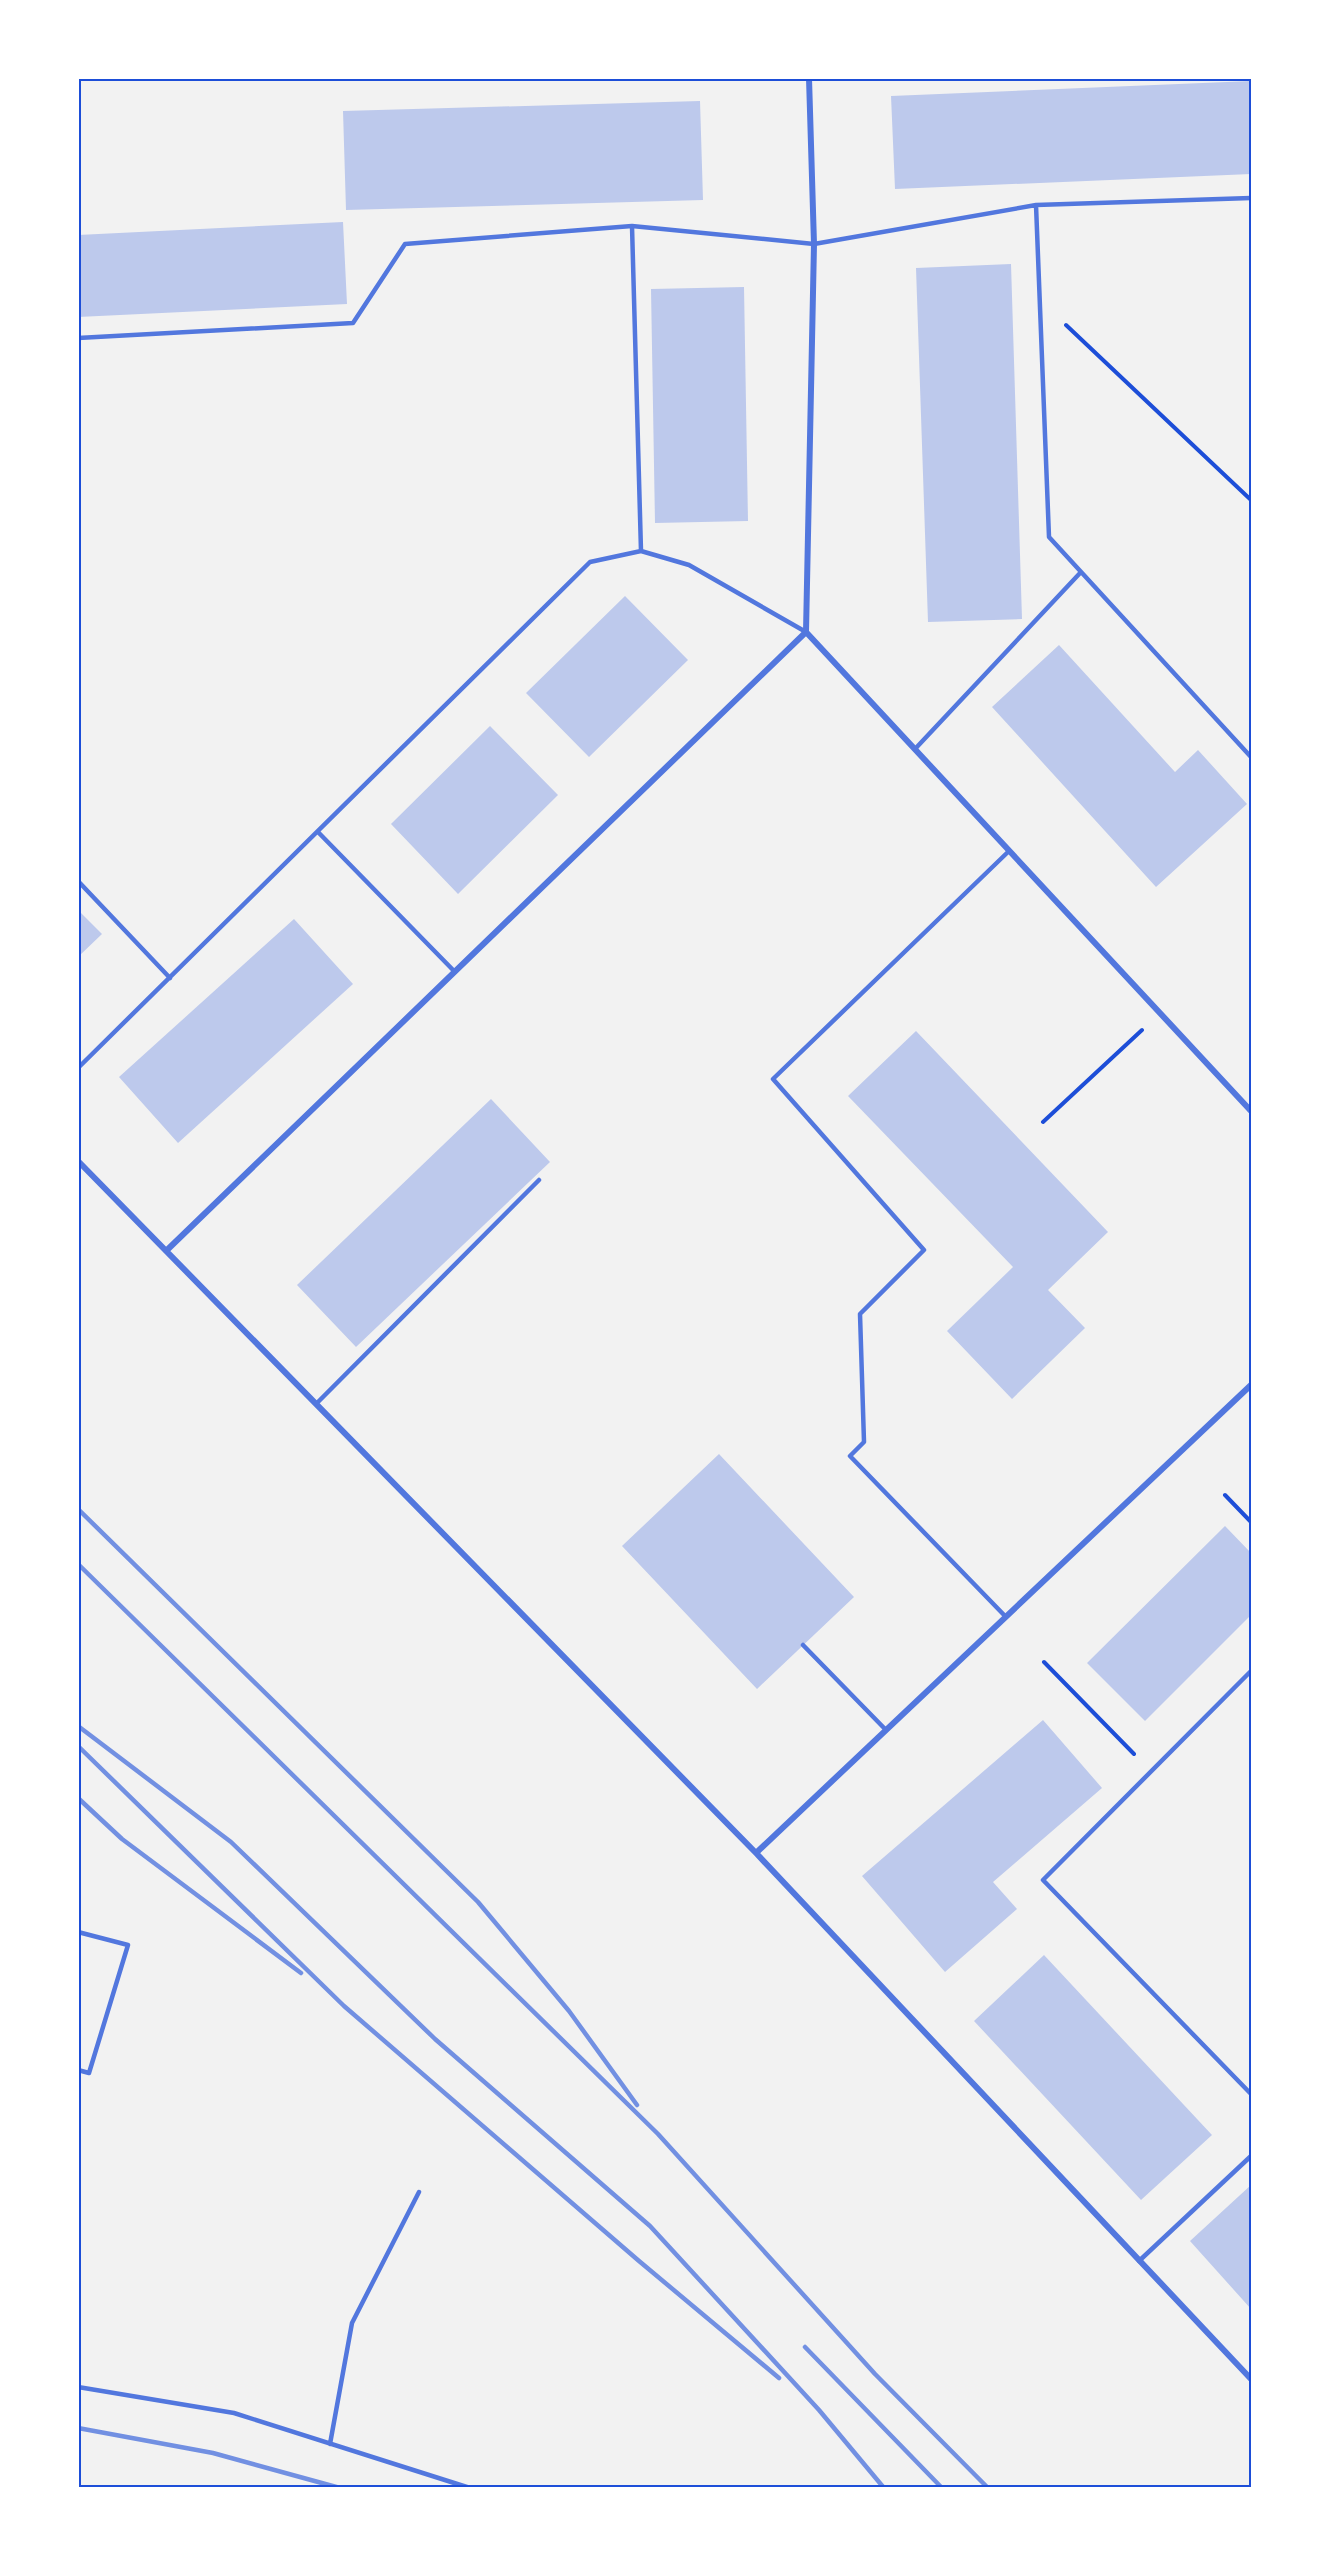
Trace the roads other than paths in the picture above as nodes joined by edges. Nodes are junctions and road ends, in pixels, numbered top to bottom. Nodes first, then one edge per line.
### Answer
1 (809, 78) edge
2 (1251, 198) edge
3 (1036, 205) junction
4 (632, 226) junction
5 (814, 244) junction
6 (78, 338) edge
7 (641, 551) junction
8 (1081, 572) junction
9 (806, 632) junction
10 (915, 749) junction
11 (1251, 757) edge
12 (318, 832) junction
13 (1009, 851) junction
14 (78, 880) edge
15 (455, 972) junction
16 (170, 978) junction
17 (78, 1068) edge
18 (1251, 1112) edge
19 (78, 1161) edge
20 (540, 1180) dead end
21 (166, 1251) junction
22 (1251, 1385) edge
23 (316, 1404) junction
24 (1005, 1616) junction
25 (803, 1645) dead end
26 (1251, 1671) edge
27 (885, 1729) junction
28 (756, 1853) junction
29 (78, 1932) edge
30 (78, 2070) edge
31 (1251, 2094) edge
32 (1251, 2156) edge
33 (419, 2192) dead end
34 (1139, 2261) junction
35 (1251, 2379) edge
36 (78, 2387) edge
37 (330, 2444) junction
38 (471, 2488) edge

1 - 5 street
2 - 3 lane
3 - 5 lane
3 - 8 lane
4 - 5 lane
4 - 6 lane
4 - 7 lane
5 - 9 street
7 - 9 lane
7 - 12 lane
8 - 10 lane
8 - 11 lane
9 - 10 street
9 - 15 street
10 - 13 street
12 - 15 lane
12 - 16 lane
13 - 18 street
13 - 24 lane
14 - 16 lane
15 - 21 street
16 - 17 lane
19 - 21 street
20 - 23 lane
21 - 23 street
22 - 24 street
23 - 28 street
24 - 27 street
25 - 27 lane
26 - 31 lane
27 - 28 street
28 - 34 street
29 - 30 lane
32 - 34 lane
33 - 37 lane
34 - 35 street
36 - 37 lane
37 - 38 lane

